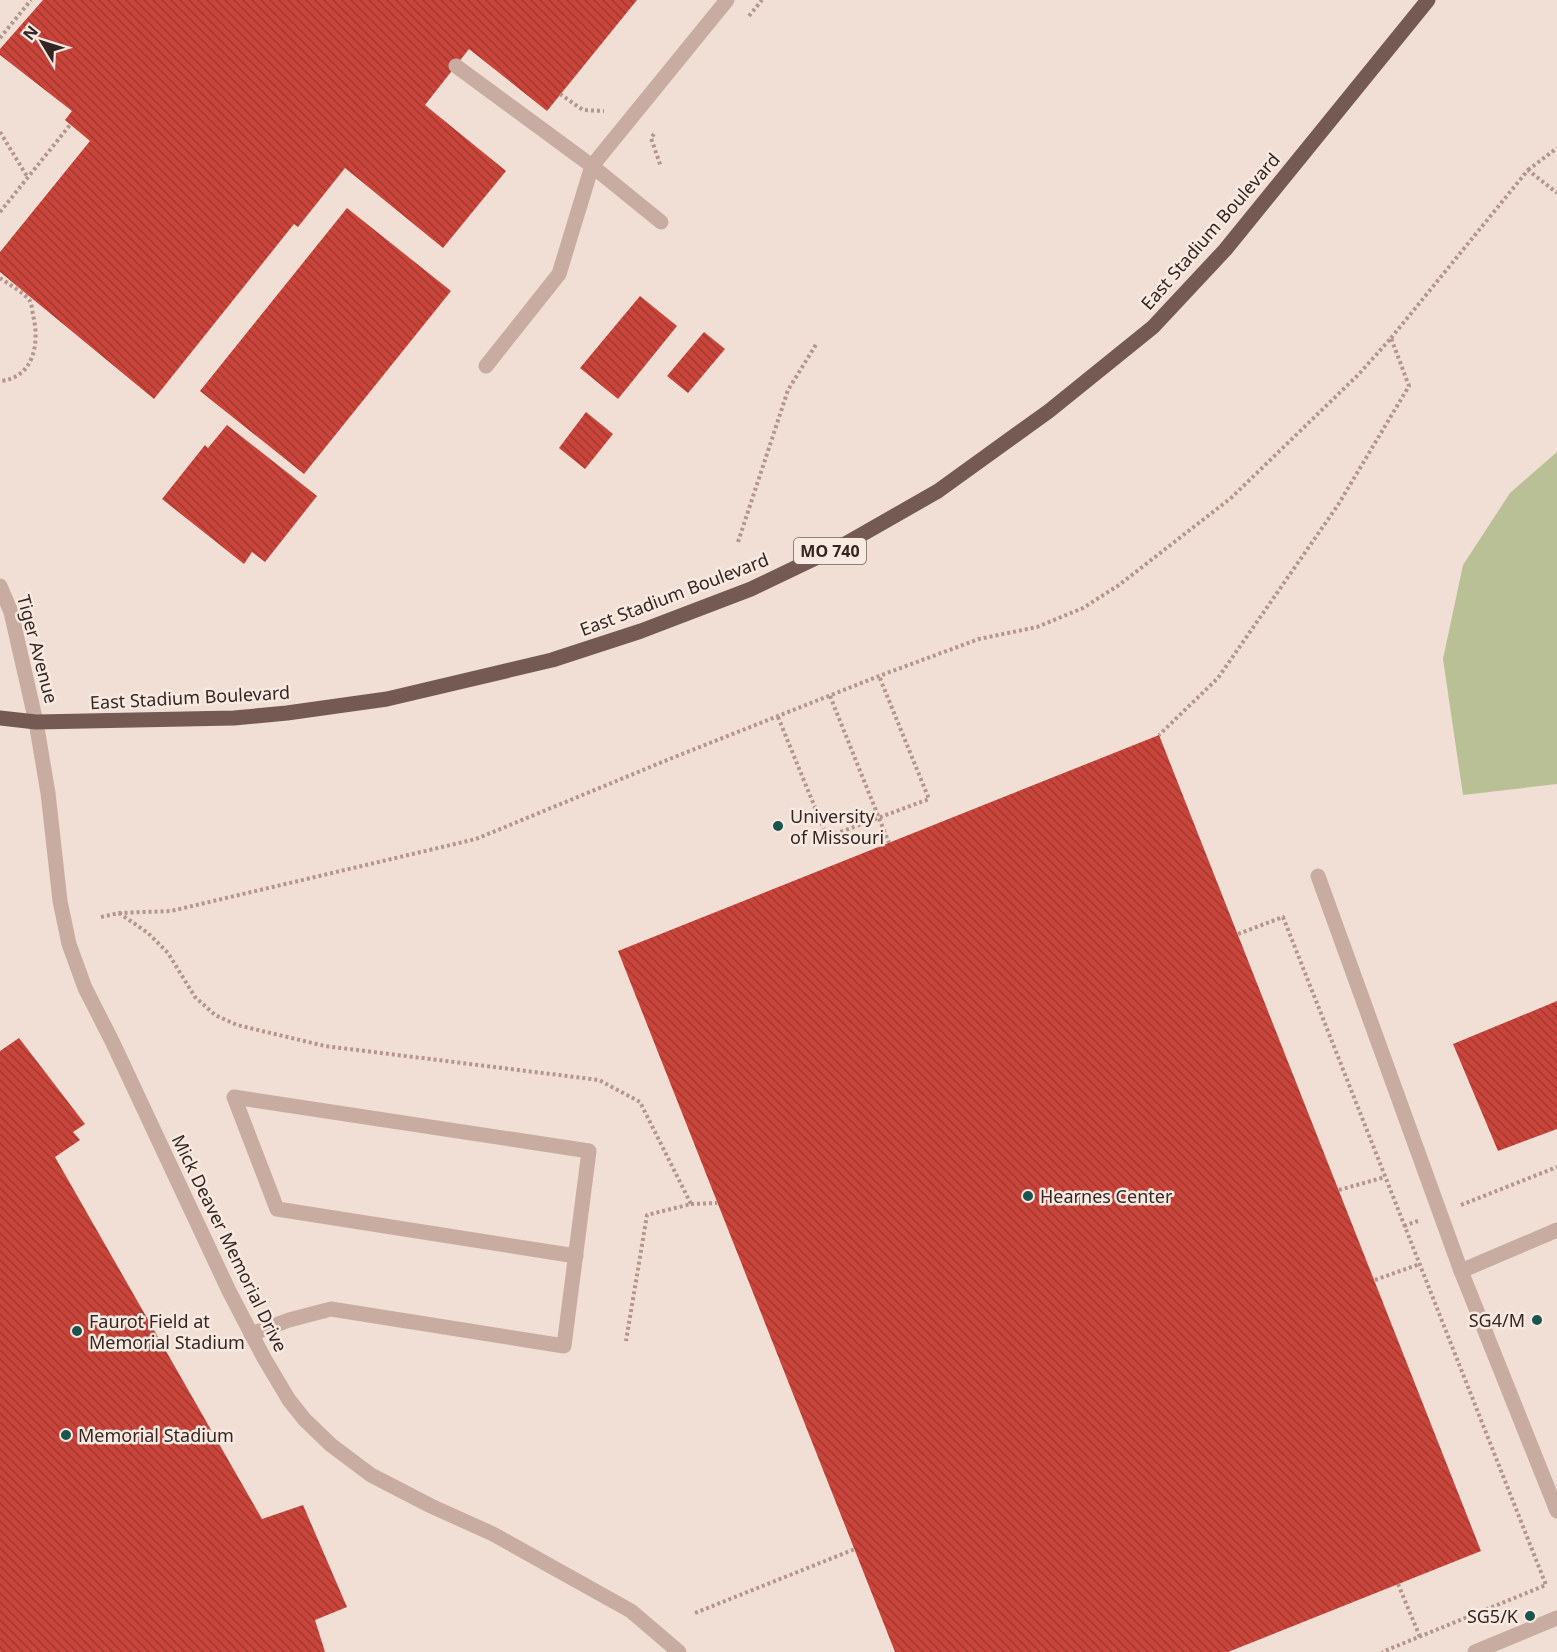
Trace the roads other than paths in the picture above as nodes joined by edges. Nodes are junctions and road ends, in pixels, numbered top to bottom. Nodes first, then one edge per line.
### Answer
1 (727, 0) edge
2 (1428, 0) edge
3 (456, 66) dead end
4 (592, 166) junction
5 (661, 222) dead end
6 (486, 366) dead end
7 (0, 586) edge
8 (0, 718) edge
9 (36, 722) junction
10 (1318, 876) dead end
11 (1557, 1230) edge
12 (576, 1256) junction
13 (1461, 1270) junction
14 (251, 1334) junction
15 (1557, 1511) edge
16 (1557, 1618) edge
17 (679, 1652) edge
18 (1475, 1652) edge

1 - 4 street
2 - 9 main road, East Stadium Boulevard / MO 740
3 - 4 street
4 - 5 street
4 - 6 street
7 - 9 street, Tiger Avenue
8 - 9 main road, East Stadium Boulevard / MO 740
9 - 14 street, Mick Deaver Memorial Drive
10 - 13 street
11 - 13 street
12 - 12 street
12 - 14 street
13 - 15 street
14 - 17 street, Mick Deaver Memorial Drive
16 - 18 street

